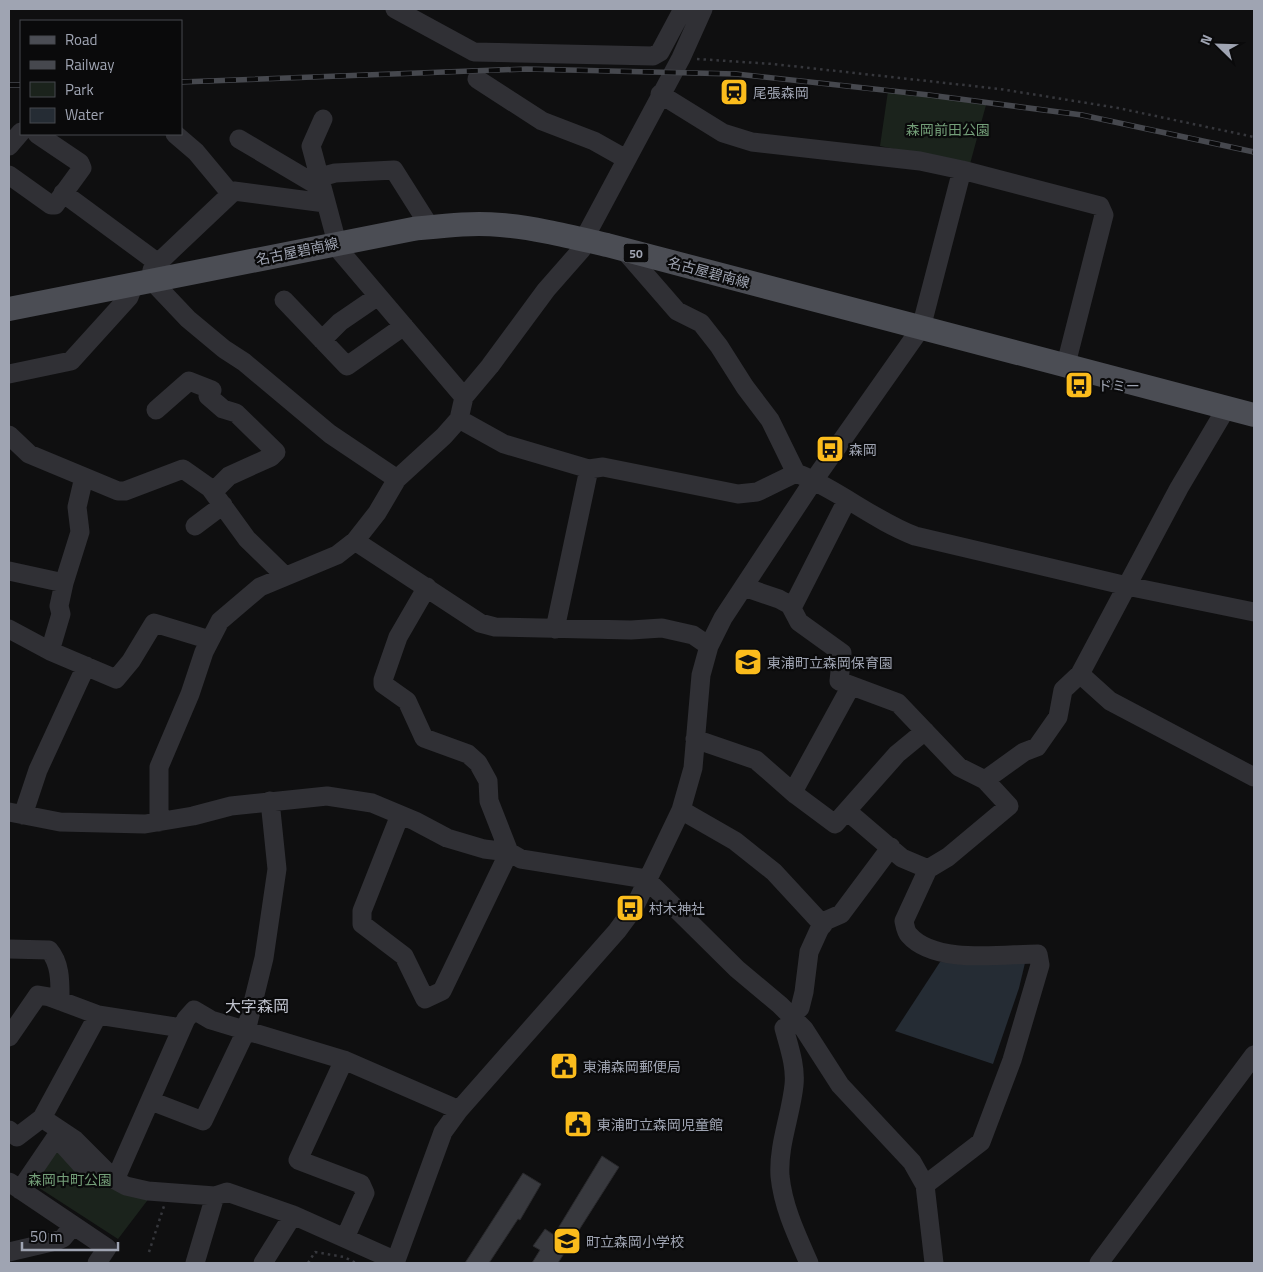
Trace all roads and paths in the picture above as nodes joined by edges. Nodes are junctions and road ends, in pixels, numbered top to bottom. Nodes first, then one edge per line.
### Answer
1 (395, 9) edge
2 (683, 9) edge
3 (703, 9) edge
4 (681, 58) junction
5 (477, 79) dead end
6 (660, 94) junction
7 (323, 119) dead end
8 (20, 133) edge
9 (38, 135) edge
10 (176, 135) edge
11 (1254, 137) edge
12 (239, 139) dead end
13 (9, 146) edge
14 (626, 160) junction
15 (962, 170) junction
16 (9, 176) edge
17 (321, 189) junction
18 (64, 193) junction
19 (232, 194) junction
20 (430, 227) junction
21 (584, 239) junction
22 (335, 243) junction
23 (624, 250) junction
24 (148, 276) junction
25 (378, 296) junction
26 (284, 300) dead end
27 (9, 309) edge
28 (404, 326) junction
29 (921, 328) junction
30 (322, 340) junction
31 (1066, 364) junction
32 (9, 374) edge
33 (464, 397) junction
34 (1227, 407) junction
35 (156, 410) dead end
36 (1254, 414) edge
37 (459, 419) junction
38 (9, 435) edge
39 (589, 469) junction
40 (805, 476) junction
41 (84, 477) junction
42 (397, 479) junction
43 (218, 498) junction
44 (847, 500) junction
45 (194, 526) dead end
46 (355, 541) junction
47 (9, 571) edge
48 (285, 576) junction
49 (64, 583) junction
50 (1127, 586) junction
51 (427, 587) junction
52 (744, 587) junction
53 (792, 608) junction
54 (1254, 612) edge
55 (9, 629) edge
56 (555, 629) junction
57 (210, 640) junction
58 (709, 646) junction
59 (50, 651) junction
60 (86, 666) junction
61 (1080, 674) junction
62 (851, 686) junction
63 (925, 731) junction
64 (695, 739) junction
65 (1254, 777) edge
66 (985, 780) junction
67 (793, 792) junction
68 (270, 801) junction
69 (681, 810) junction
70 (847, 811) junction
71 (16, 813) edge
72 (400, 815) junction
73 (159, 822) junction
74 (890, 847) junction
75 (509, 852) junction
76 (928, 868) junction
77 (646, 879) junction
78 (823, 925) junction
79 (9, 949) edge
80 (60, 1001) junction
81 (98, 1015) junction
82 (788, 1022) junction
83 (182, 1028) junction
84 (246, 1031) junction
85 (9, 1038) edge
86 (1254, 1055) edge
87 (344, 1060) junction
88 (151, 1101) junction
89 (459, 1110) junction
90 (42, 1118) junction
91 (9, 1130) edge
92 (93, 1178) dead end
93 (115, 1180) junction
94 (925, 1185) junction
95 (14, 1186) edge
96 (168, 1192) junction
97 (215, 1196) junction
98 (293, 1215) junction
99 (73, 1226) junction
100 (345, 1238) junction
101 (9, 1252) edge
102 (149, 1252) dead end
103 (395, 1262) edge
104 (1103, 1262) edge
105 (97, 1263) edge
106 (195, 1263) edge
107 (263, 1263) edge
108 (308, 1263) edge
109 (356, 1263) edge
110 (810, 1263) edge
111 (934, 1263) edge

1 - 2 street
3 - 4 street
4 - 6 street
4 - 11 path
5 - 14 street
6 - 14 street
6 - 15 street
7 - 17 street
8 - 13 street
9 - 18 street
10 - 19 street
12 - 17 street
14 - 21 street
15 - 29 street
15 - 31 street
16 - 18 street
17 - 19 street
17 - 20 street
17 - 22 street
18 - 24 street
19 - 24 street
20 - 21 main road, 名古屋碧南線 / 50
20 - 22 main road, 名古屋碧南線 / 50
21 - 23 main road, 名古屋碧南線 / 50
21 - 33 street
22 - 24 main road, 名古屋碧南線 / 50
22 - 25 street
23 - 29 main road, 名古屋碧南線 / 50
23 - 40 street
24 - 27 main road, 名古屋碧南線 / 50
24 - 32 street
24 - 42 street
25 - 28 street
25 - 30 street
26 - 30 street
28 - 30 street
28 - 33 street
29 - 31 main road, 名古屋碧南線 / 50
29 - 40 street
31 - 34 main road, 名古屋碧南線 / 50
33 - 37 street
34 - 36 main road, 名古屋碧南線 / 50
34 - 50 street
35 - 43 street
37 - 39 street
37 - 42 street
38 - 41 street
39 - 40 street
39 - 56 street
40 - 44 street
40 - 52 street
41 - 43 street
41 - 49 street
42 - 46 street
43 - 45 street
43 - 48 street
44 - 50 street
44 - 53 street
46 - 48 street
46 - 51 street
47 - 49 street
48 - 57 street
49 - 59 street
50 - 54 street
50 - 61 street
51 - 56 street
51 - 75 street
52 - 53 street
52 - 58 street
53 - 62 street
55 - 59 street
56 - 58 street
57 - 60 street
57 - 73 street
58 - 64 street
59 - 60 street
60 - 71 street
61 - 65 street
61 - 66 street
62 - 63 street
62 - 67 street
63 - 66 street
63 - 70 street
64 - 67 street
64 - 69 street
66 - 76 street
67 - 70 street
68 - 72 street
68 - 73 street
68 - 84 street
69 - 77 street
69 - 78 street
70 - 74 street
71 - 73 street
72 - 75 street
72 - 75 street
74 - 76 street
74 - 78 street
75 - 77 street
76 - 94 street
77 - 82 street
77 - 89 street
78 - 82 street
79 - 80 street
80 - 81 street
80 - 85 street
81 - 83 street
81 - 90 street
82 - 94 street
82 - 110 street
83 - 84 street
83 - 88 street
84 - 87 street
84 - 88 street
86 - 104 street
87 - 89 street
87 - 100 street
88 - 93 street
89 - 103 street
90 - 91 street
90 - 93 street
92 - 95 street
93 - 96 street
94 - 111 street
95 - 99 street
96 - 97 street
96 - 102 path
97 - 98 street
97 - 106 street
98 - 100 street
98 - 107 street
99 - 101 street
99 - 105 street
100 - 103 street
108 - 109 path

